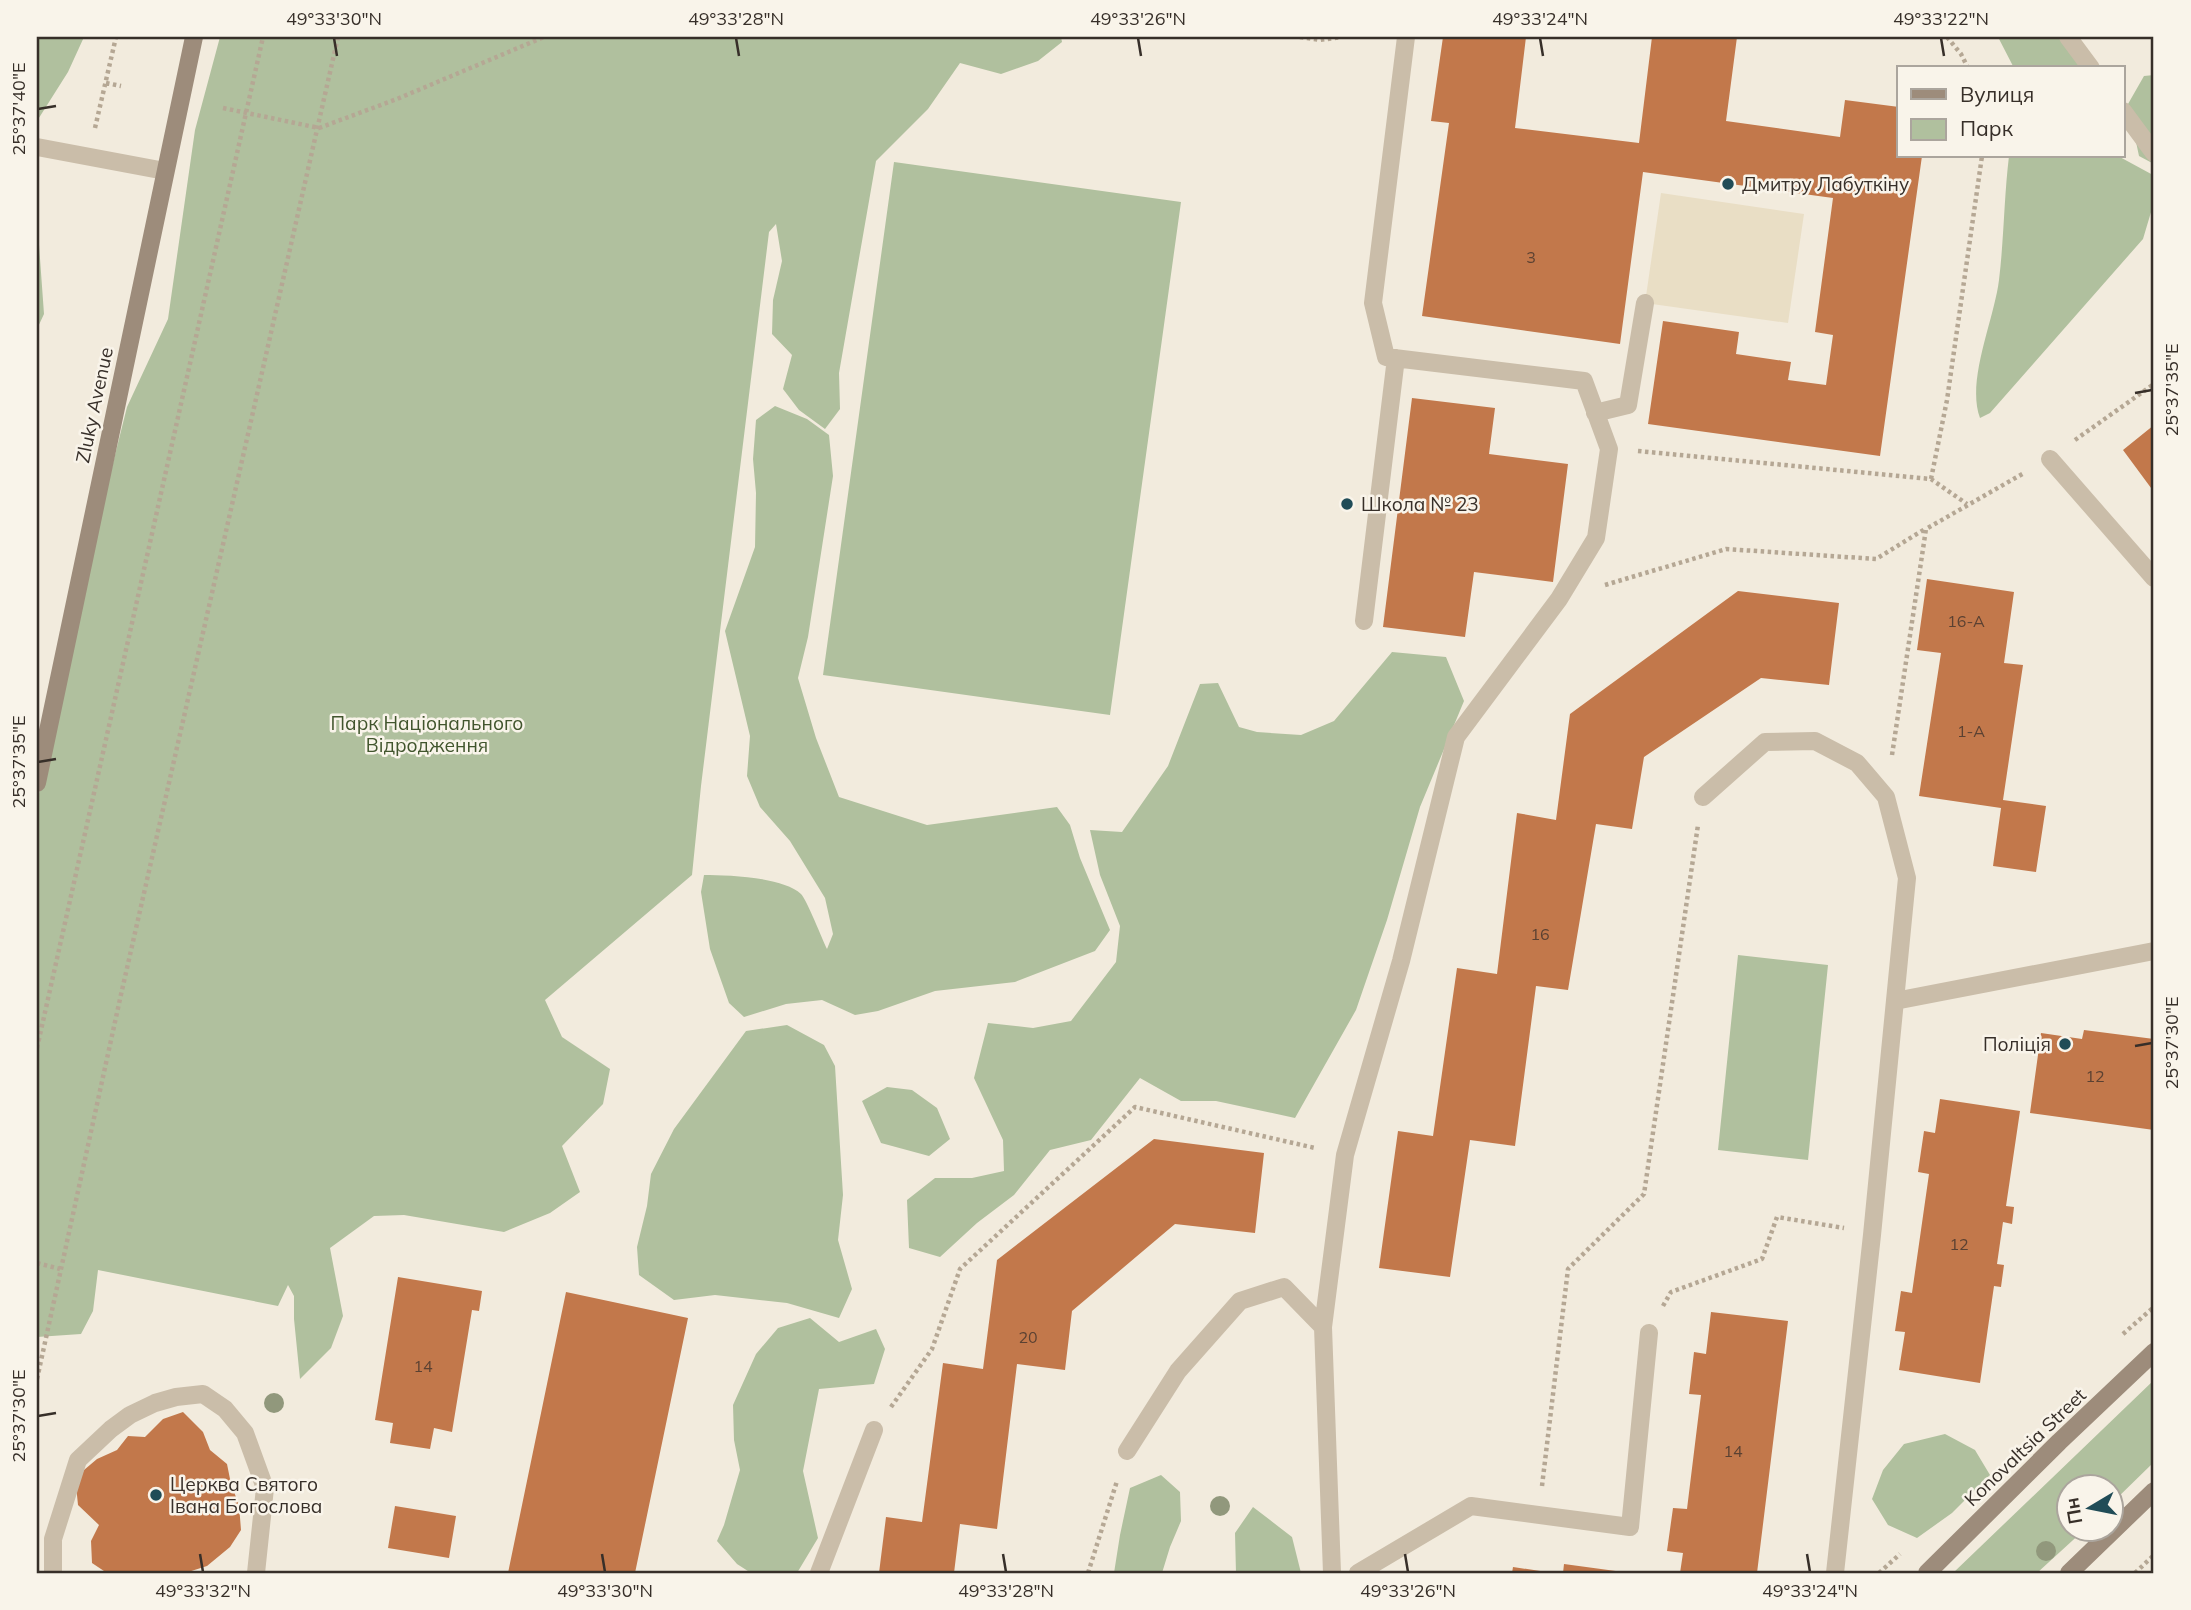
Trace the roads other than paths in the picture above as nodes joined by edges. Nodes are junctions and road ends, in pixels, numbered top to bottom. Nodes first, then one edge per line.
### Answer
1 (194, 37) edge
2 (1406, 37) edge
3 (2068, 37) edge
4 (2090, 66) edge
5 (2124, 112) edge
6 (37, 147) edge
7 (2154, 153) edge
8 (165, 171) junction
9 (1645, 303) dead end
10 (1396, 358) junction
11 (1595, 413) junction
12 (2050, 459) road end
13 (2154, 578) edge
14 (1364, 621) dead end
15 (37, 783) edge
16 (1703, 797) road end
17 (2154, 951) edge
18 (1895, 1001) junction
19 (1323, 1326) junction
20 (1649, 1333) road end
21 (2154, 1352) edge
22 (874, 1430) road end
23 (1127, 1451) road end
24 (2154, 1491) edge
25 (53, 1573) edge
26 (256, 1573) edge
27 (819, 1573) edge
28 (1332, 1573) edge
29 (1359, 1573) edge
30 (1835, 1573) edge
31 (1927, 1573) edge
32 (2069, 1573) edge

1 - 8 main road, Zluky Avenue
2 - 10 street
3 - 4 street
5 - 7 street
6 - 8 street
8 - 15 main road, Zluky Avenue
9 - 11 street
10 - 11 street
10 - 14 street
11 - 19 street
12 - 13 street
16 - 18 street
17 - 18 street
18 - 30 street
19 - 23 street
19 - 28 street
20 - 29 street
21 - 31 main road, Konovaltsia Street
22 - 27 street
24 - 32 main road
25 - 26 street

